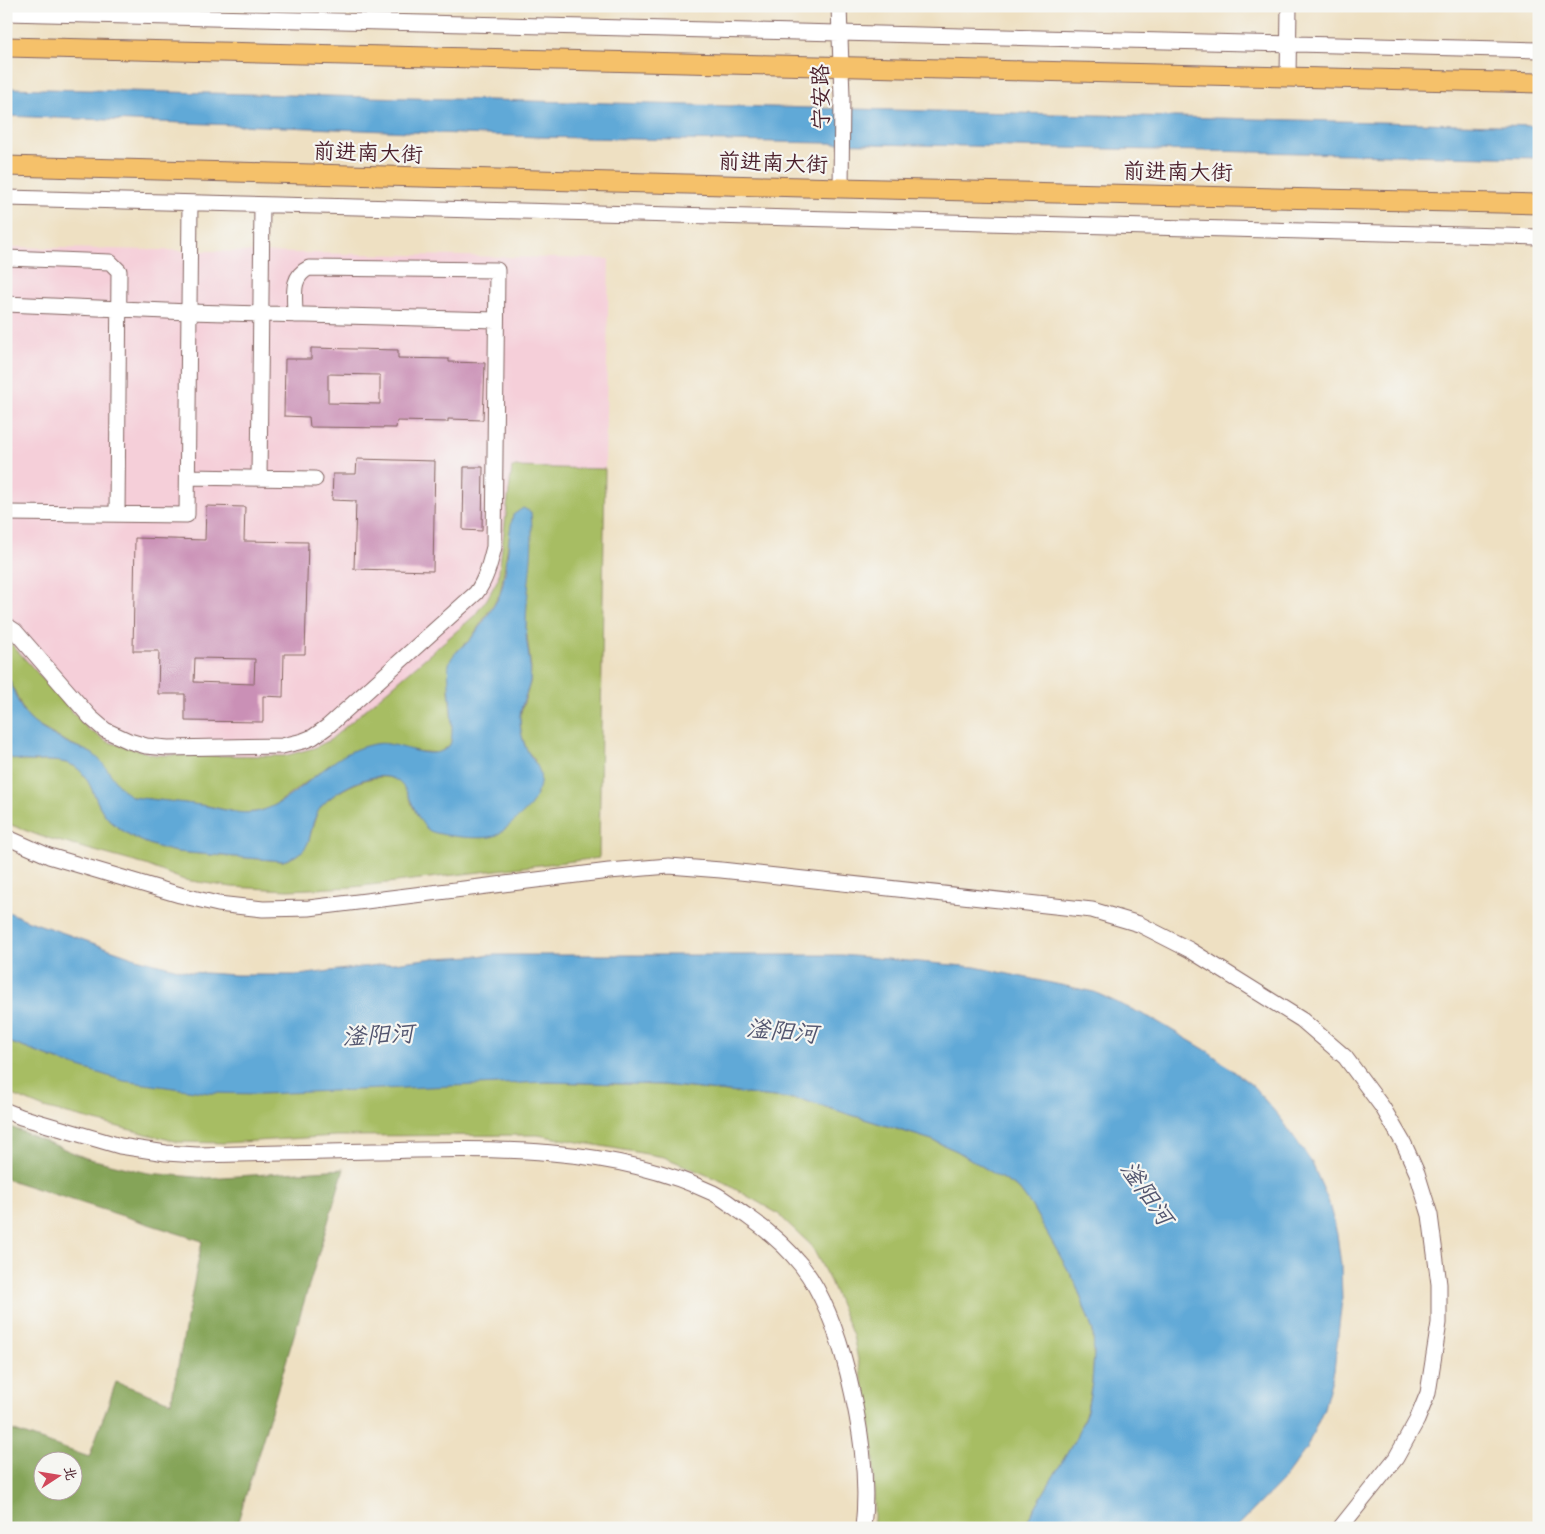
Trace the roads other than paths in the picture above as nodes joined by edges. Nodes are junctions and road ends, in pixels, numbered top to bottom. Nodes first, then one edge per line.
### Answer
1 (839, 6) edge
2 (1289, 6) edge
3 (6, 13) edge
4 (840, 33) junction
5 (1288, 45) junction
6 (6, 47) edge
7 (1539, 50) edge
8 (841, 67) junction
9 (1288, 77) junction
10 (1539, 84) edge
11 (6, 166) edge
12 (841, 188) junction
13 (6, 198) edge
14 (190, 203) junction
15 (1539, 204) edge
16 (262, 205) junction
17 (1539, 237) edge
18 (6, 258) edge
19 (6, 304) edge
20 (118, 309) junction
21 (189, 312) junction
22 (260, 314) junction
23 (295, 316) junction
24 (496, 320) junction
25 (188, 477) junction
26 (259, 478) junction
27 (314, 479) dead end
28 (6, 513) edge
29 (117, 514) junction
30 (6, 625) edge
31 (6, 837) edge
32 (6, 1111) edge
33 (863, 1528) edge
34 (1340, 1528) edge

1 - 4 street, 宁安路
2 - 5 street
3 - 4 street
4 - 5 street
4 - 8 street, 宁安路
5 - 7 street
5 - 9 street
6 - 8 main road
8 - 9 main road
8 - 12 street, 宁安路
9 - 10 main road
11 - 12 main road, 前进南大街
12 - 15 main road, 前进南大街
13 - 14 street
14 - 16 street
14 - 21 street
16 - 17 street
16 - 22 street
18 - 20 street
19 - 20 street
20 - 21 street
20 - 29 street
21 - 22 street
21 - 25 street
22 - 23 street
22 - 26 street
23 - 24 street
23 - 24 street
24 - 30 street
25 - 26 street
25 - 29 street
26 - 27 street
28 - 29 street
31 - 34 street
32 - 33 street

